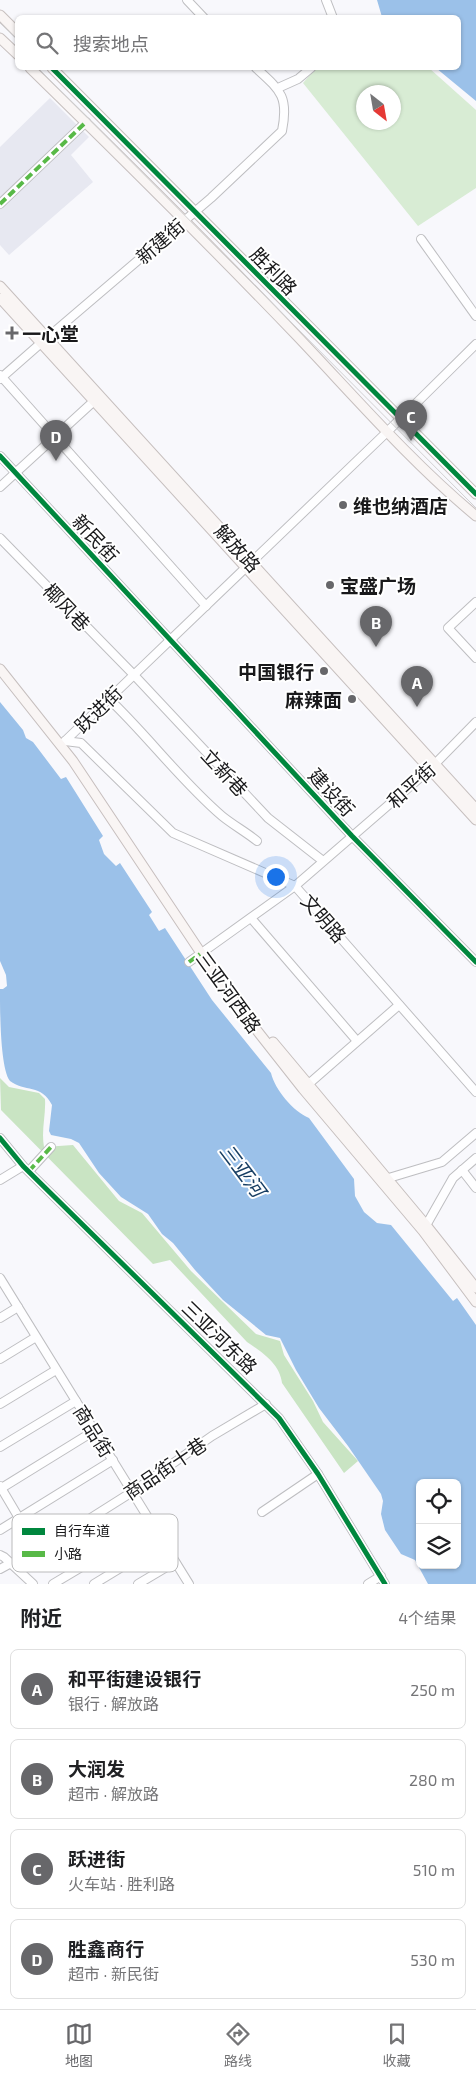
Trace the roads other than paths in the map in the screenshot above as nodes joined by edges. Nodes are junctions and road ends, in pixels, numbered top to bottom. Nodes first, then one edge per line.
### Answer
1 (187, 0) edge
2 (326, 0) edge
3 (0, 15) edge
4 (201, 15) edge
5 (332, 15) edge
6 (15, 30) edge
7 (0, 38) edge
8 (15, 52) edge
9 (32, 70) edge
10 (54, 70) edge
11 (258, 70) edge
12 (308, 70) edge
13 (278, 88) junction
14 (86, 122) junction
15 (0, 204) edge
16 (195, 211) junction
17 (184, 221) junction
18 (421, 239) dead end
19 (0, 286) edge
20 (0, 298) edge
21 (476, 316) edge
22 (44, 341) junction
23 (476, 344) edge
24 (1, 377) edge
25 (94, 400) junction
26 (401, 419) junction
27 (387, 432) junction
28 (54, 437) junction
29 (0, 456) edge
30 (15, 473) junction
31 (0, 488) edge
32 (476, 494) edge
33 (476, 516) edge
34 (0, 538) edge
35 (249, 566) junction
36 (476, 602) edge
37 (206, 606) junction
38 (170, 640) junction
39 (476, 658) edge
40 (0, 662) edge
41 (0, 669) edge
42 (134, 675) junction
43 (109, 699) junction
44 (476, 722) edge
45 (65, 741) junction
46 (432, 766) junction
47 (476, 810) edge
48 (476, 820) edge
49 (352, 836) junction
50 (257, 841) dead end
51 (323, 862) junction
52 (295, 886) junction
53 (251, 918) junction
54 (202, 953) junction
55 (189, 962) dead end
56 (476, 962) edge
57 (399, 1005) junction
58 (357, 1041) junction
59 (305, 1087) junction
60 (476, 1092) edge
61 (476, 1133) edge
62 (0, 1138) edge
63 (51, 1147) dead end
64 (476, 1158) edge
65 (26, 1168) junction
66 (462, 1170) junction
67 (0, 1180) edge
68 (384, 1180) junction
69 (476, 1188) edge
70 (424, 1228) junction
71 (0, 1278) edge
72 (476, 1288) edge
73 (476, 1302) edge
74 (18, 1307) junction
75 (0, 1318) edge
76 (36, 1337) junction
77 (0, 1359) edge
78 (56, 1370) junction
79 (76, 1401) junction
80 (0, 1404) edge
81 (266, 1404) junction
82 (94, 1431) junction
83 (0, 1447) edge
84 (112, 1460) junction
85 (318, 1474) junction
86 (0, 1488) edge
87 (132, 1492) junction
88 (262, 1512) dead end
89 (16, 1514) edge
90 (25, 1514) edge
91 (96, 1514) edge
92 (145, 1514) edge
93 (12, 1522) edge
94 (0, 1530) edge
95 (0, 1555) edge
96 (12, 1563) edge
97 (12, 1564) edge
98 (178, 1567) edge
99 (0, 1569) edge
100 (21, 1572) edge
101 (73, 1572) edge
102 (114, 1572) edge
103 (158, 1572) edge
104 (381, 1576) junction
105 (33, 1584) edge
106 (53, 1584) edge
107 (94, 1584) edge
108 (138, 1584) edge
109 (189, 1584) edge
110 (368, 1584) edge
111 (385, 1584) edge

1 - 4 street
2 - 5 street
3 - 6 main road
7 - 8 main road
9 - 14 main road, 胜利路
10 - 16 main road, 胜利路
11 - 13 street
12 - 13 street
13 - 16 street, 新建街
14 - 15 street
14 - 17 main road, 胜利路
16 - 17 street, 新建街
16 - 26 main road, 胜利路
17 - 22 street, 新建街
17 - 27 main road, 胜利路
18 - 21 street
19 - 22 main road, 解放路
20 - 22 main road, 解放路
22 - 24 street, 新建街
22 - 25 main road, 解放路
22 - 35 main road, 解放路
23 - 26 street, 跃进街
24 - 28 street
25 - 28 street
25 - 35 main road, 解放路
26 - 27 street, 跃进街
26 - 32 main road, 胜利路
27 - 33 main road, 胜利路
27 - 35 street, 跃进街
28 - 30 street
28 - 37 street
29 - 30 street, 新民街
30 - 31 street
30 - 38 street, 新民街
34 - 42 street, 椰风巷
35 - 37 street, 跃进街
35 - 46 main road, 解放路
36 - 39 street
37 - 38 street, 跃进街
38 - 42 street, 跃进街
38 - 49 street, 建设街
40 - 45 main road, 三亚河西路
41 - 54 main road, 三亚河西路
42 - 43 street, 跃进街
42 - 51 street, 立新巷
43 - 45 street, 跃进街
43 - 50 street
44 - 46 street, 和平街
45 - 52 street, 文明路
45 - 54 main road, 三亚河西路
46 - 47 main road, 解放路
46 - 48 main road, 解放路
46 - 49 street, 和平街
49 - 51 street, 和平街
49 - 56 street, 建设街
51 - 52 street, 和平街
52 - 53 street, 和平街
52 - 57 street, 文明路
53 - 54 street, 和平街
53 - 58 street
54 - 55 street, 和平街
54 - 59 main road, 三亚河西路
57 - 58 street
57 - 60 street, 文明路
58 - 59 street
59 - 68 main road, 三亚河西路
61 - 68 street
62 - 65 street, 三亚河东路
63 - 65 street
64 - 66 street
65 - 67 street
65 - 81 street, 三亚河东路
66 - 69 street
66 - 70 street
68 - 70 main road, 三亚河西路
70 - 72 main road, 三亚河西路
70 - 73 main road, 三亚河西路
71 - 74 street, 商品街
74 - 75 street
74 - 76 street, 商品街
76 - 77 street
76 - 78 street, 商品街
78 - 79 street, 商品街
78 - 80 street
79 - 82 street, 商品街
79 - 83 street
81 - 85 street, 三亚河东路
81 - 87 street, 商品街十巷
82 - 84 street, 商品街
82 - 86 street
84 - 87 street, 商品街
84 - 90 street
85 - 88 street
85 - 104 street, 三亚河东路
86 - 89 street
87 - 91 street, 商品街十巷
87 - 92 street, 商品街
93 - 94 street
95 - 96 street
97 - 99 street, 商品街十巷
98 - 109 street, 商品街
100 - 105 street
101 - 106 street
102 - 107 street
103 - 108 street
104 - 110 street
104 - 111 street, 三亚河东路

